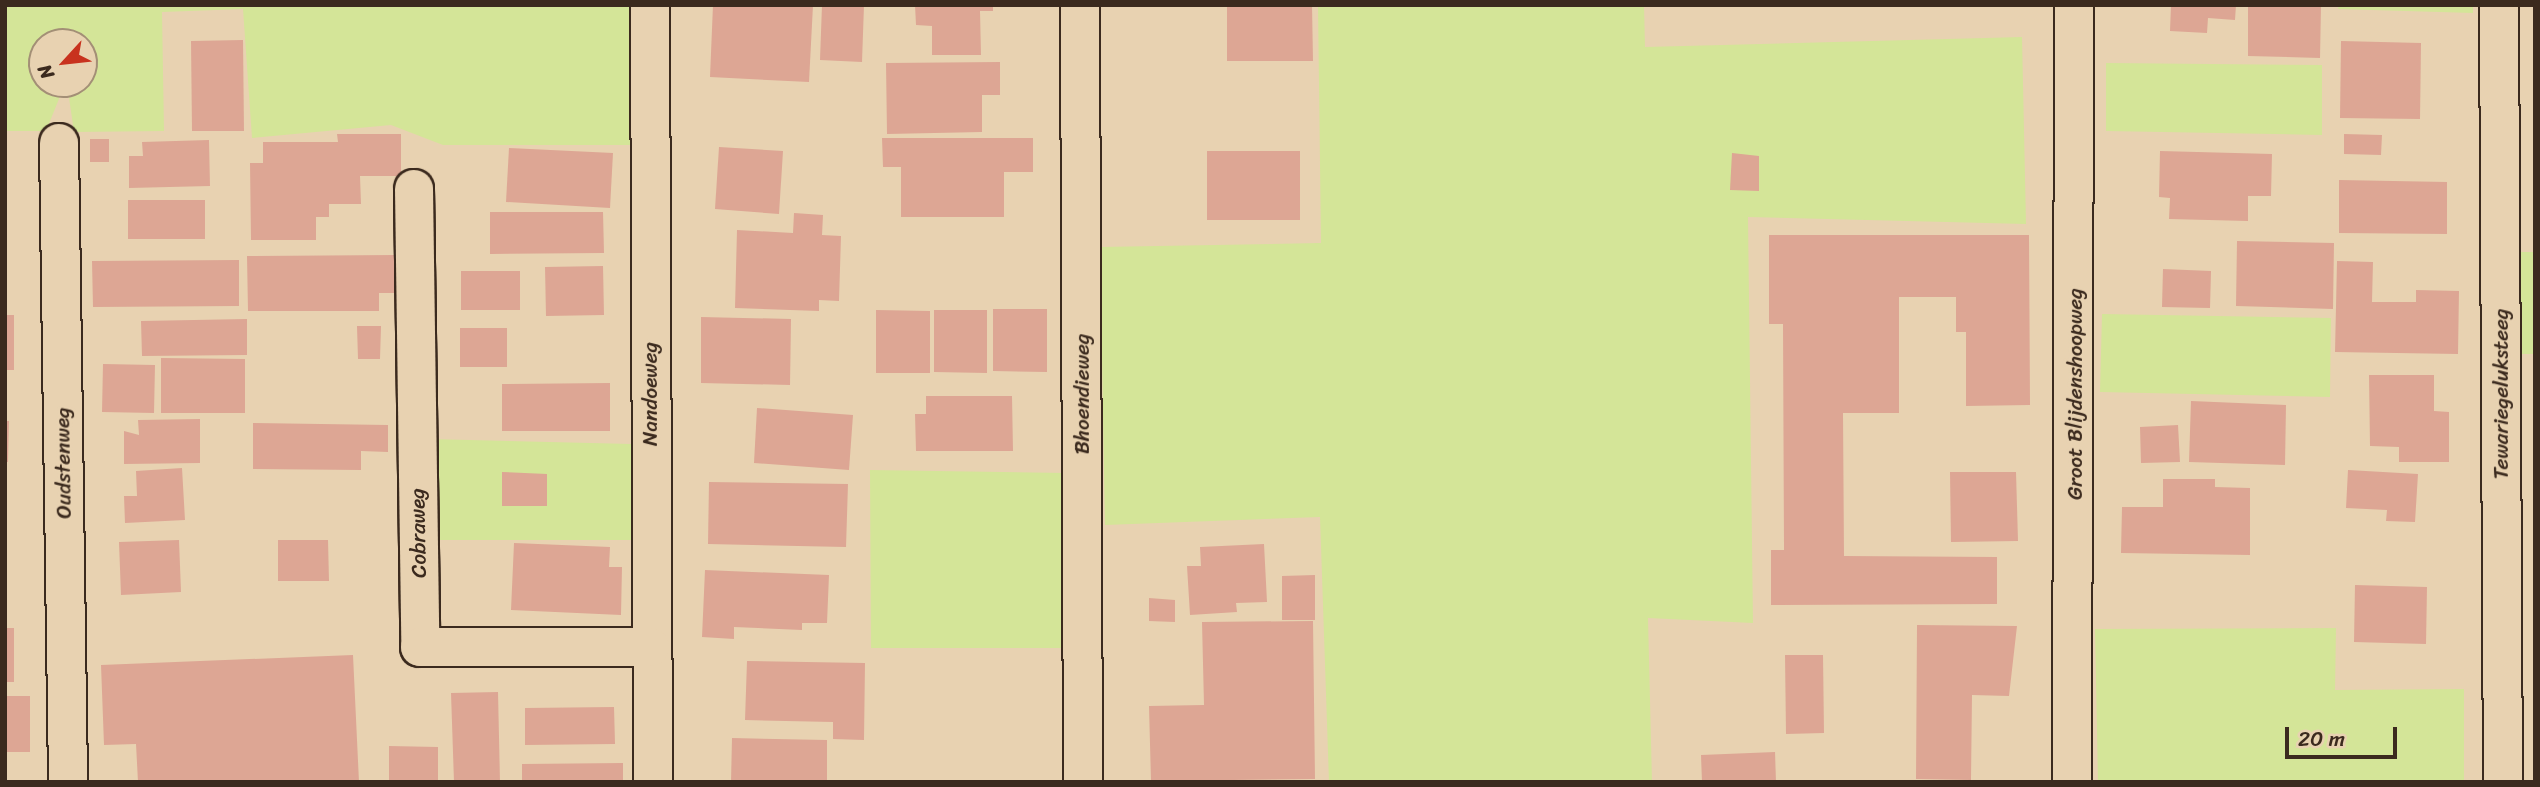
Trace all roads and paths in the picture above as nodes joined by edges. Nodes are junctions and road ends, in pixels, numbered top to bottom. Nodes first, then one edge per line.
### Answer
1 (650, 5) edge
2 (1080, 5) edge
3 (2074, 5) edge
4 (2499, 5) edge
5 (60, 144) dead end
6 (414, 189) dead end
7 (650, 647) junction
8 (68, 782) edge
9 (653, 782) edge
10 (1083, 782) edge
11 (2072, 782) edge
12 (2503, 782) edge

1 - 7 street, Nandoeweg
2 - 10 street, Bhoendieweg
3 - 11 street, Groot Blijdenshoopweg
4 - 12 street, Tewariegeluksteeg
5 - 8 street, Oudstenweg
6 - 7 street, Cobraweg
7 - 9 street, Nandoeweg

